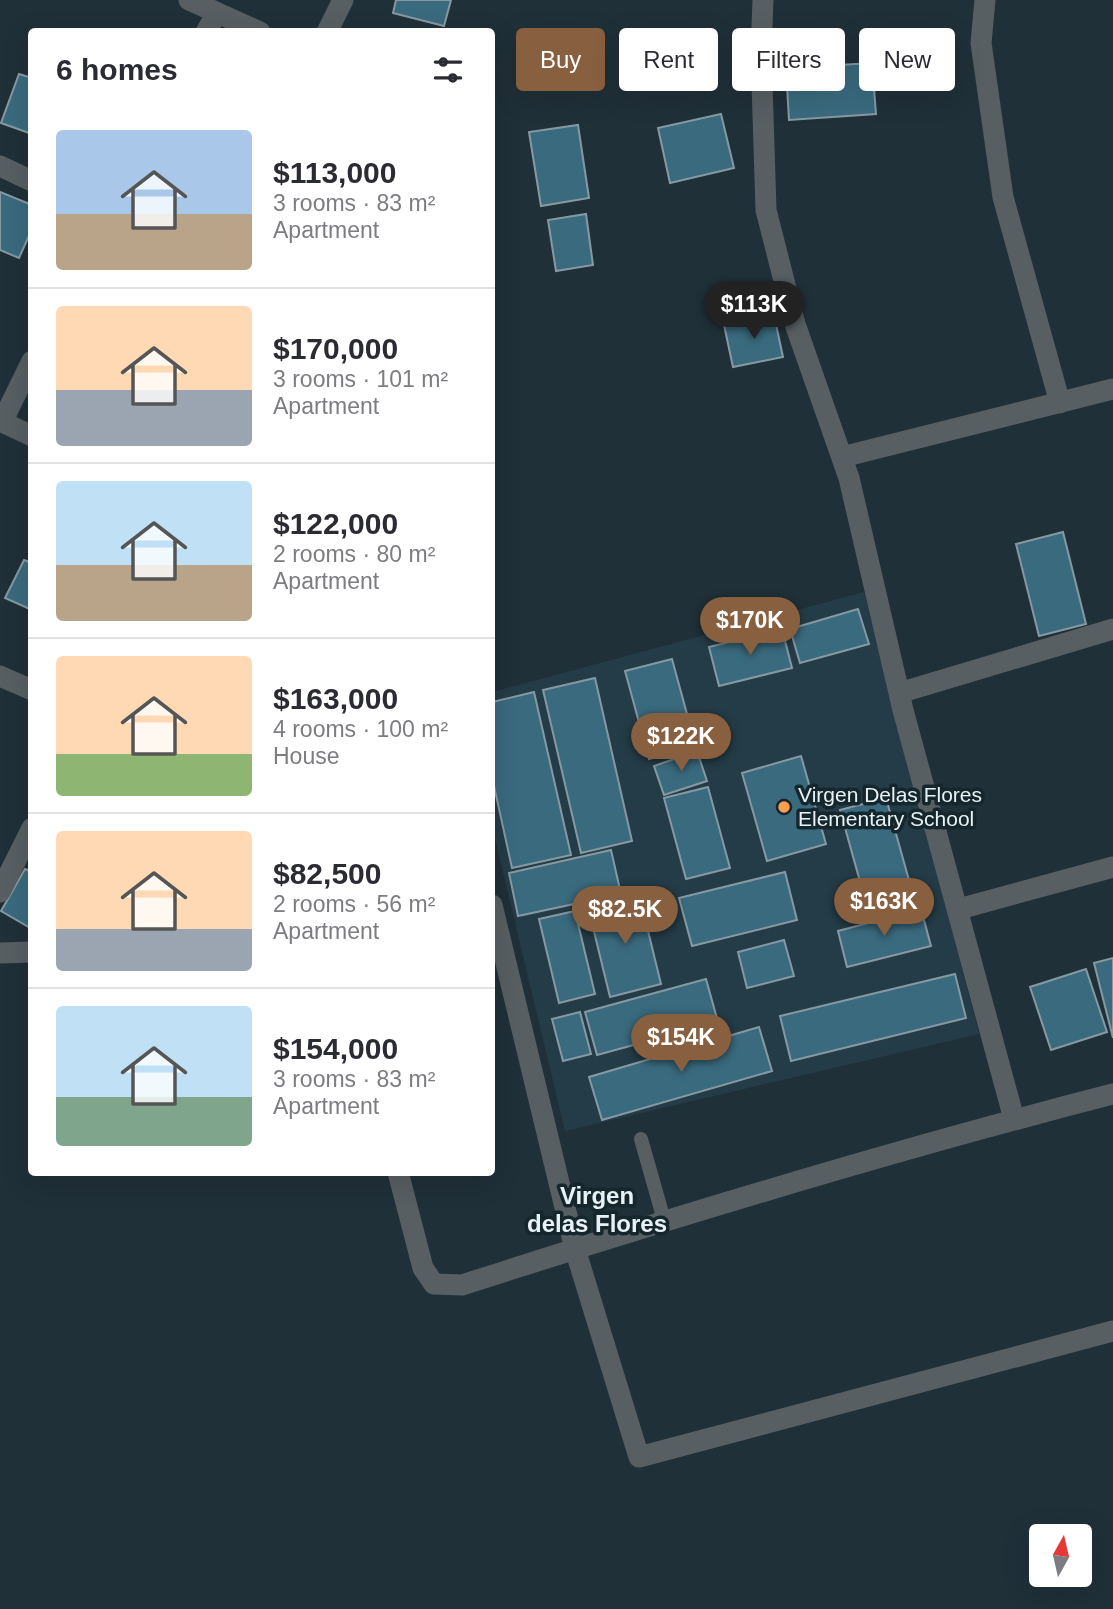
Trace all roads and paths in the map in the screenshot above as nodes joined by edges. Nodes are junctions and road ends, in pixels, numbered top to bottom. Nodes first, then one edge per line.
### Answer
1 (189, 0) edge
2 (343, 0) edge
3 (763, 0) edge
4 (985, 0) edge
5 (217, 12) junction
6 (208, 28) edge
7 (251, 28) edge
8 (329, 28) edge
9 (0, 166) edge
10 (28, 179) edge
11 (28, 369) edge
12 (1113, 389) edge
13 (1060, 403) junction
14 (1, 421) edge
15 (28, 434) edge
16 (842, 457) junction
17 (1113, 629) edge
18 (0, 676) edge
19 (28, 688) edge
20 (900, 693) junction
21 (28, 836) edge
22 (1113, 867) edge
23 (0, 892) edge
24 (959, 909) junction
25 (495, 917) edge
26 (28, 952) edge
27 (0, 953) edge
28 (1113, 1094) edge
29 (1014, 1119) junction
30 (641, 1139) dead end
31 (399, 1176) edge
32 (663, 1220) junction
33 (575, 1249) junction
34 (1113, 1331) edge

1 - 5 street
2 - 8 street
3 - 16 street
4 - 13 street
5 - 6 street
5 - 7 street
9 - 10 street
11 - 14 street
12 - 13 street
13 - 16 street
14 - 15 street
16 - 20 street
17 - 20 street
18 - 19 street
20 - 24 street
21 - 23 street
22 - 24 street
24 - 29 street
25 - 33 street
26 - 27 street
28 - 29 street
29 - 32 street
30 - 32 lane
31 - 33 street
32 - 33 street
33 - 34 street

